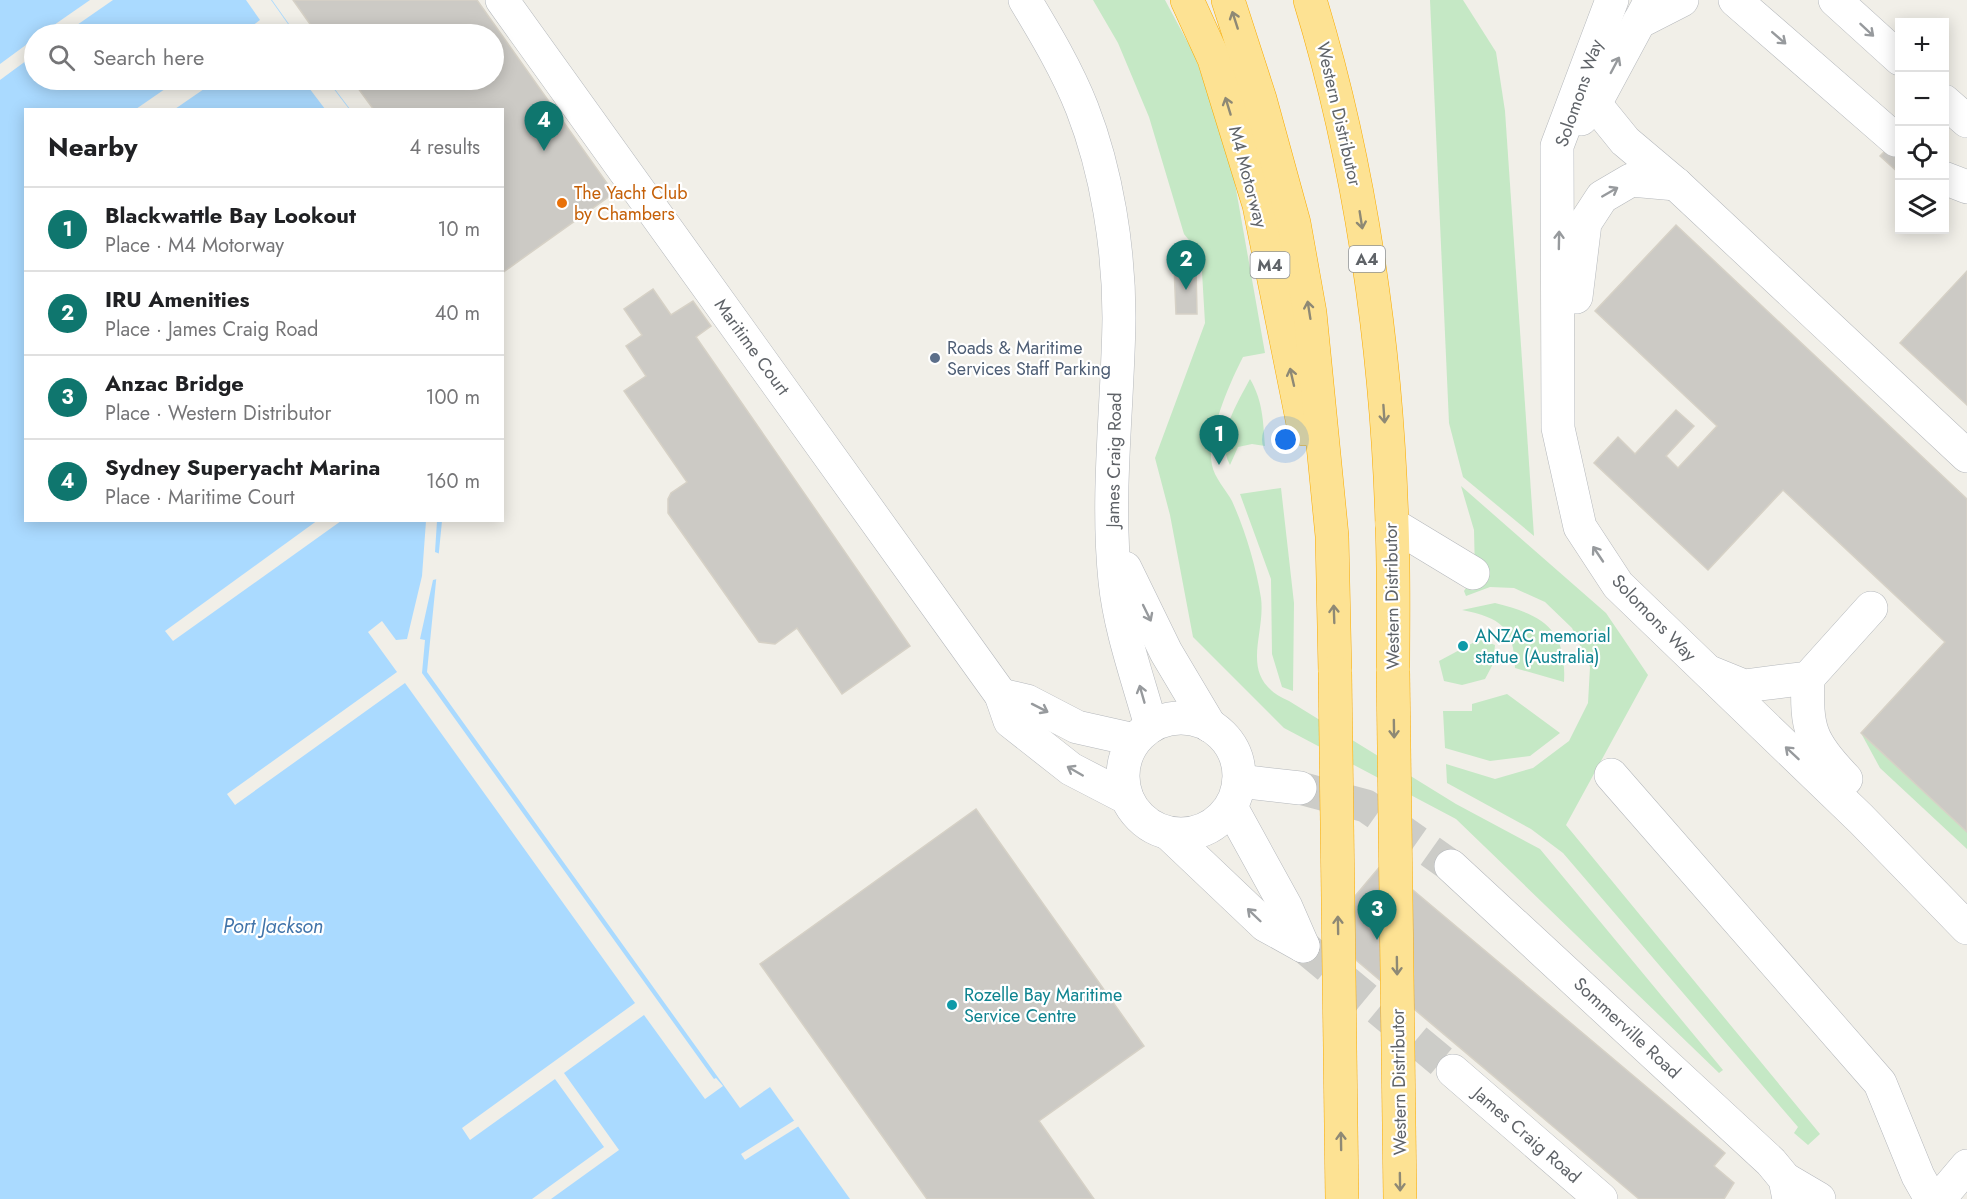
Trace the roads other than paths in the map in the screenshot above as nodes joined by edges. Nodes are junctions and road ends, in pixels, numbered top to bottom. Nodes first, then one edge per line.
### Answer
1 (502, 0) edge
2 (1025, 0) edge
3 (1187, 0) edge
4 (1228, 0) edge
5 (1310, 0) edge
6 (1612, 0) edge
7 (1682, 0) edge
8 (1735, 0) edge
9 (1835, 0) edge
10 (1645, 11) edge
11 (1895, 55) edge
12 (1595, 104) junction
13 (1949, 105) edge
14 (1967, 121) edge
15 (1895, 139) edge
16 (1557, 146) junction
17 (1949, 180) edge
18 (1676, 184) junction
19 (1967, 188) edge
20 (1558, 428) junction
21 (1967, 456) edge
22 (1392, 524) junction
23 (1332, 536) junction
24 (1113, 542) junction
25 (1473, 573) dead end
26 (1871, 608) dead end
27 (1702, 668) junction
28 (1808, 678) junction
29 (1001, 695) junction
30 (1210, 726) junction
31 (1143, 733) junction
32 (1611, 775) dead end
33 (1300, 788) tunnel mouth
34 (1235, 794) junction
35 (1127, 798) junction
36 (1168, 833) junction
37 (1451, 866) tunnel mouth
38 (1967, 903) edge
39 (1967, 928) edge
40 (1453, 1071) tunnel mouth
41 (1967, 1166) edge
42 (1787, 1189) edge
43 (1342, 1199) edge
44 (1400, 1199) edge
45 (1602, 1199) edge
46 (1820, 1199) edge
47 (1931, 1199) edge
48 (1939, 1199) edge

1 - 29 street, Maritime Court
2 - 24 street, James Craig Road
23 -> 3 highway, M4 Motorway / M4
23 -> 4 highway
5 -> 22 highway, Western Distributor / A4
6 - 16 street, Solomons Way
7 - 10 street
8 -> 15 street
9 -> 11 street
12 -> 10 street
12 - 16 street
12 - 18 street
13 - 14 street
20 -> 16 street, Solomons Way
17 - 19 street
20 -> 18 street
18 - 21 street
27 -> 20 street, Solomons Way
22 - 25 street
22 -> 44 highway, Western Distributor / A4, bridge
43 -> 23 highway, bridge
24 -> 30 street, James Craig Road
31 -> 24 street, James Craig Road
26 - 28 street
27 - 28 street
39 -> 27 street, Solomons Way
28 - 38 street
29 -> 31 street
35 -> 29 street, Maritime Court
30 - 31 street
30 - 34 street
31 - 35 street
32 - 47 street
33 - 34 street
34 - 36 street
34 -> 36 street
35 - 36 street
37 - 42 street, Sommerville Road
40 - 45 street, James Craig Road
41 - 48 street
42 - 46 street

